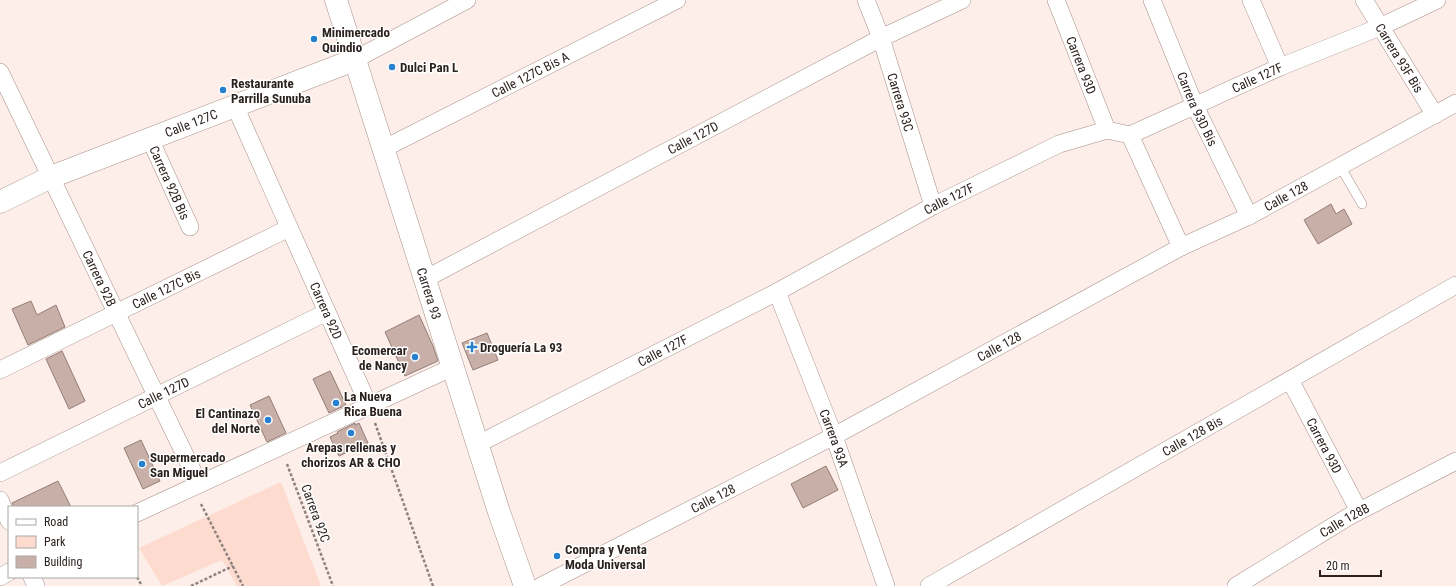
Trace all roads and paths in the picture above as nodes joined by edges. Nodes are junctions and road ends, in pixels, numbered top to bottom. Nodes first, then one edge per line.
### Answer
1 (336, 0) edge
2 (468, 0) edge
3 (676, 0) edge
4 (866, 0) edge
5 (962, 0) edge
6 (1056, 0) edge
7 (1152, 0) edge
8 (1251, 0) edge
9 (1364, 0) edge
10 (1437, 0) edge
11 (1380, 27) junction
12 (881, 38) junction
13 (354, 60) junction
14 (1280, 67) junction
15 (0, 72) edge
16 (1456, 103) edge
17 (235, 106) junction
18 (1195, 106) junction
19 (1435, 116) junction
20 (1108, 130) junction
21 (1130, 135) junction
22 (150, 139) junction
23 (383, 149) junction
24 (1340, 166) junction
25 (50, 176) junction
26 (0, 202) edge
27 (1362, 204) dead end
28 (934, 206) junction
29 (1249, 216) junction
30 (190, 227) dead end
31 (290, 228) junction
32 (1181, 247) junction
33 (425, 279) junction
34 (1456, 285) edge
35 (777, 292) junction
36 (327, 312) junction
37 (116, 313) junction
38 (453, 367) junction
39 (0, 370) edge
40 (1290, 380) junction
41 (156, 396) junction
42 (368, 406) junction
43 (834, 436) junction
44 (478, 444) junction
45 (280, 446) junction
46 (1456, 461) edge
47 (0, 473) edge
48 (196, 486) junction
49 (0, 500) edge
50 (1359, 511) junction
51 (138, 513) edge
52 (8, 519) edge
53 (233, 566) junction
54 (191, 586) edge
55 (243, 586) edge
56 (333, 586) edge
57 (433, 586) edge
58 (526, 586) edge
59 (541, 586) edge
60 (886, 586) edge
61 (929, 586) edge
62 (1236, 586) edge

1 - 13 street, Carrera 93
2 - 13 street, Calle 127C
3 - 23 street, Calle 127C Bis A
4 - 12 street, Carrera 93C
5 - 12 street, Calle 127D
6 - 20 street, Carrera 93D
7 - 18 street, Carrera 93D Bis
8 - 14 street
9 - 11 street, Carrera 93F Bis
10 - 11 street, Calle 127F
11 - 14 street, Calle 127F
11 - 19 street, Carrera 93F Bis
12 - 28 street, Carrera 93C
12 - 33 street, Calle 127D
13 - 17 street, Calle 127C
13 - 23 street, Carrera 93
14 - 18 street, Calle 127F
15 - 25 street, Carrera 92B
16 - 19 street, Calle 128
17 - 22 street, Calle 127C
17 - 31 street, Carrera 92D
18 - 21 street, Calle 127F
18 - 29 street, Carrera 93D Bis
19 - 24 street, Calle 128
20 - 21 street, Calle 127F
20 - 28 street, Calle 127F
21 - 32 street
22 - 25 street, Calle 127C
22 - 30 street, Carrera 92B Bis
23 - 33 street, Carrera 93
24 - 27 lane
24 - 29 street, Calle 128
25 - 26 street, Calle 127C
25 - 37 street, Carrera 92B
28 - 35 street, Calle 127F
29 - 32 street, Calle 128
31 - 36 street, Carrera 92D
31 - 37 street, Calle 127C Bis
32 - 43 street, Calle 128
33 - 38 street, Carrera 93
34 - 40 street, Calle 128 Bis
35 - 43 street, Carrera 93A
35 - 44 street, Calle 127F
36 - 41 street, Calle 127D
36 - 42 street, Carrera 92D
37 - 39 street, Calle 127C Bis
37 - 41 street, Carrera 92B
38 - 42 street
38 - 44 street, Carrera 93
40 - 50 street, Carrera 93D
40 - 61 street, Calle 128 Bis
41 - 47 street, Calle 127D
41 - 48 street, Carrera 92B
42 - 45 street
42 - 57 path
43 - 59 street, Calle 128
43 - 60 street, Carrera 93A
44 - 58 street, Carrera 93
45 - 48 street
45 - 56 path, Carrera 92C
46 - 50 street, Calle 128B
48 - 51 street
48 - 53 path
49 - 52 street
50 - 62 street, Calle 128B
53 - 54 path
53 - 55 path

